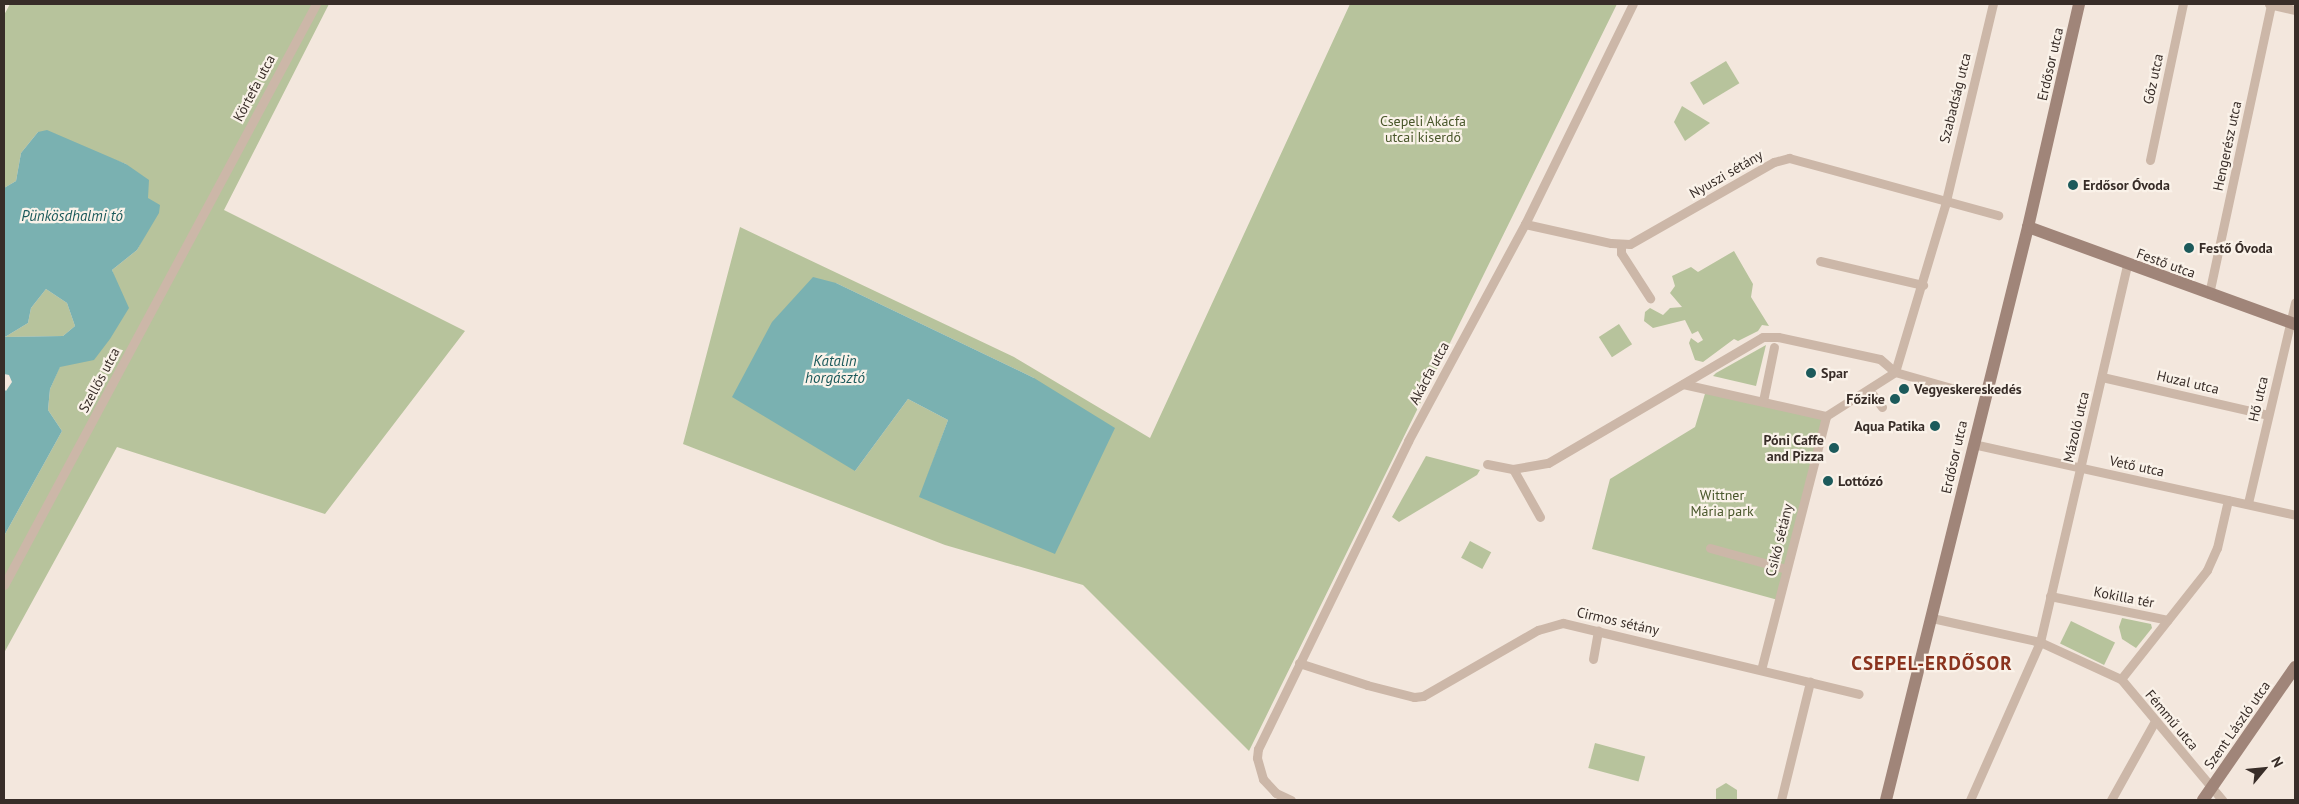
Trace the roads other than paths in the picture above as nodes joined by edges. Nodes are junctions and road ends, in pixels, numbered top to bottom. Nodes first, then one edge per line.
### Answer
1 (316, 4) edge
2 (1633, 4) edge
3 (1993, 4) edge
4 (2079, 4) edge
5 (2183, 4) edge
6 (2270, 4) edge
7 (2295, 10) edge
8 (2150, 160) dead end
9 (217, 186) joint
10 (1946, 198) junction
11 (1998, 215) dead end
12 (1525, 224) junction
13 (2028, 228) junction
14 (1621, 244) junction
15 (1820, 261) dead end
16 (2127, 264) junction
17 (1923, 285) junction
18 (2209, 294) junction
19 (1650, 298) dead end
20 (2295, 302) edge
21 (2293, 323) edge
22 (1774, 347) dead end
23 (1895, 372) junction
24 (2102, 377) junction
25 (1683, 384) junction
26 (1958, 390) dead end
27 (1870, 391) junction
28 (1763, 401) junction
29 (1882, 407) dead end
30 (2268, 415) junction
31 (1826, 416) junction
32 (1972, 444) junction
33 (1487, 464) dead end
34 (2081, 468) junction
35 (1513, 470) junction
36 (2228, 500) junction
37 (2248, 503) junction
38 (2295, 515) edge
39 (1540, 517) dead end
40 (1710, 548) dead end
41 (1786, 569) junction
42 (4, 585) edge
43 (2050, 596) junction
44 (1932, 618) junction
45 (2168, 620) junction
46 (1598, 630) junction
47 (2040, 642) junction
48 (1593, 659) dead end
49 (1299, 663) junction
50 (2295, 667) edge
51 (1761, 670) junction
52 (2121, 679) junction
53 (1810, 682) junction
54 (1859, 694) dead end
55 (2155, 721) junction
56 (2212, 788) junction
57 (1291, 800) edge
58 (1781, 800) edge
59 (1887, 800) edge
60 (1970, 800) edge
61 (2111, 800) edge
62 (2203, 800) edge
63 (2222, 800) edge

1 - 9 street, Körtefa utca
2 - 12 street, Akácfa utca
3 - 10 street, Szabadság utca
4 - 13 street, Erdősor utca
5 - 8 street, Gőz utca
6 - 7 street
6 - 18 street, Hengerész utca
9 - 42 street, Szellős utca
10 - 11 street, Nyuszi sétány
10 - 14 street, Nyuszi sétány
10 - 17 street
12 - 14 street, Nyuszi sétány
12 - 49 street, Akácfa utca
13 - 16 street, Festő utca
13 - 32 street, Erdősor utca
14 - 19 street
15 - 17 street
16 - 18 street, Festő utca
16 - 24 street, Mázoló utca
17 - 23 street
18 - 21 street, Festő utca
20 - 21 street, Hő utca
21 - 30 street, Hő utca
22 - 28 street
23 - 25 street
23 - 26 street
23 - 27 street
24 - 30 street, Huzal utca
24 - 34 street, Mázoló utca
25 - 28 street
25 - 35 street
27 - 29 street
27 - 31 street
28 - 31 street
30 - 37 street, Hő utca
31 - 41 street, Csikó sétány
32 - 34 street, Vető utca
32 - 44 street, Erdősor utca
33 - 35 street
34 - 36 street, Vető utca
34 - 43 street, Mázoló utca
35 - 39 street
36 - 37 street, Vető utca
36 - 45 street
37 - 38 street, Vető utca
40 - 41 street
41 - 51 street, Csikó sétány
43 - 45 street, Kokilla tér
43 - 47 street
44 - 47 street
44 - 59 street, Erdősor utca
45 - 52 street, Kokilla tér
46 - 48 street
46 - 49 street, Cirmos sétány
46 - 51 street, Cirmos sétány
47 - 52 street
47 - 60 street
49 - 57 street, Akácfa utca
50 - 56 street, Szent László utca
51 - 53 street, Cirmos sétány
52 - 55 street, Fémmű utca
53 - 54 street, Cirmos sétány
53 - 58 street
55 - 56 street, Fémmű utca
55 - 61 street
56 - 62 street, Szent László utca
56 - 63 street, Fémmű utca

